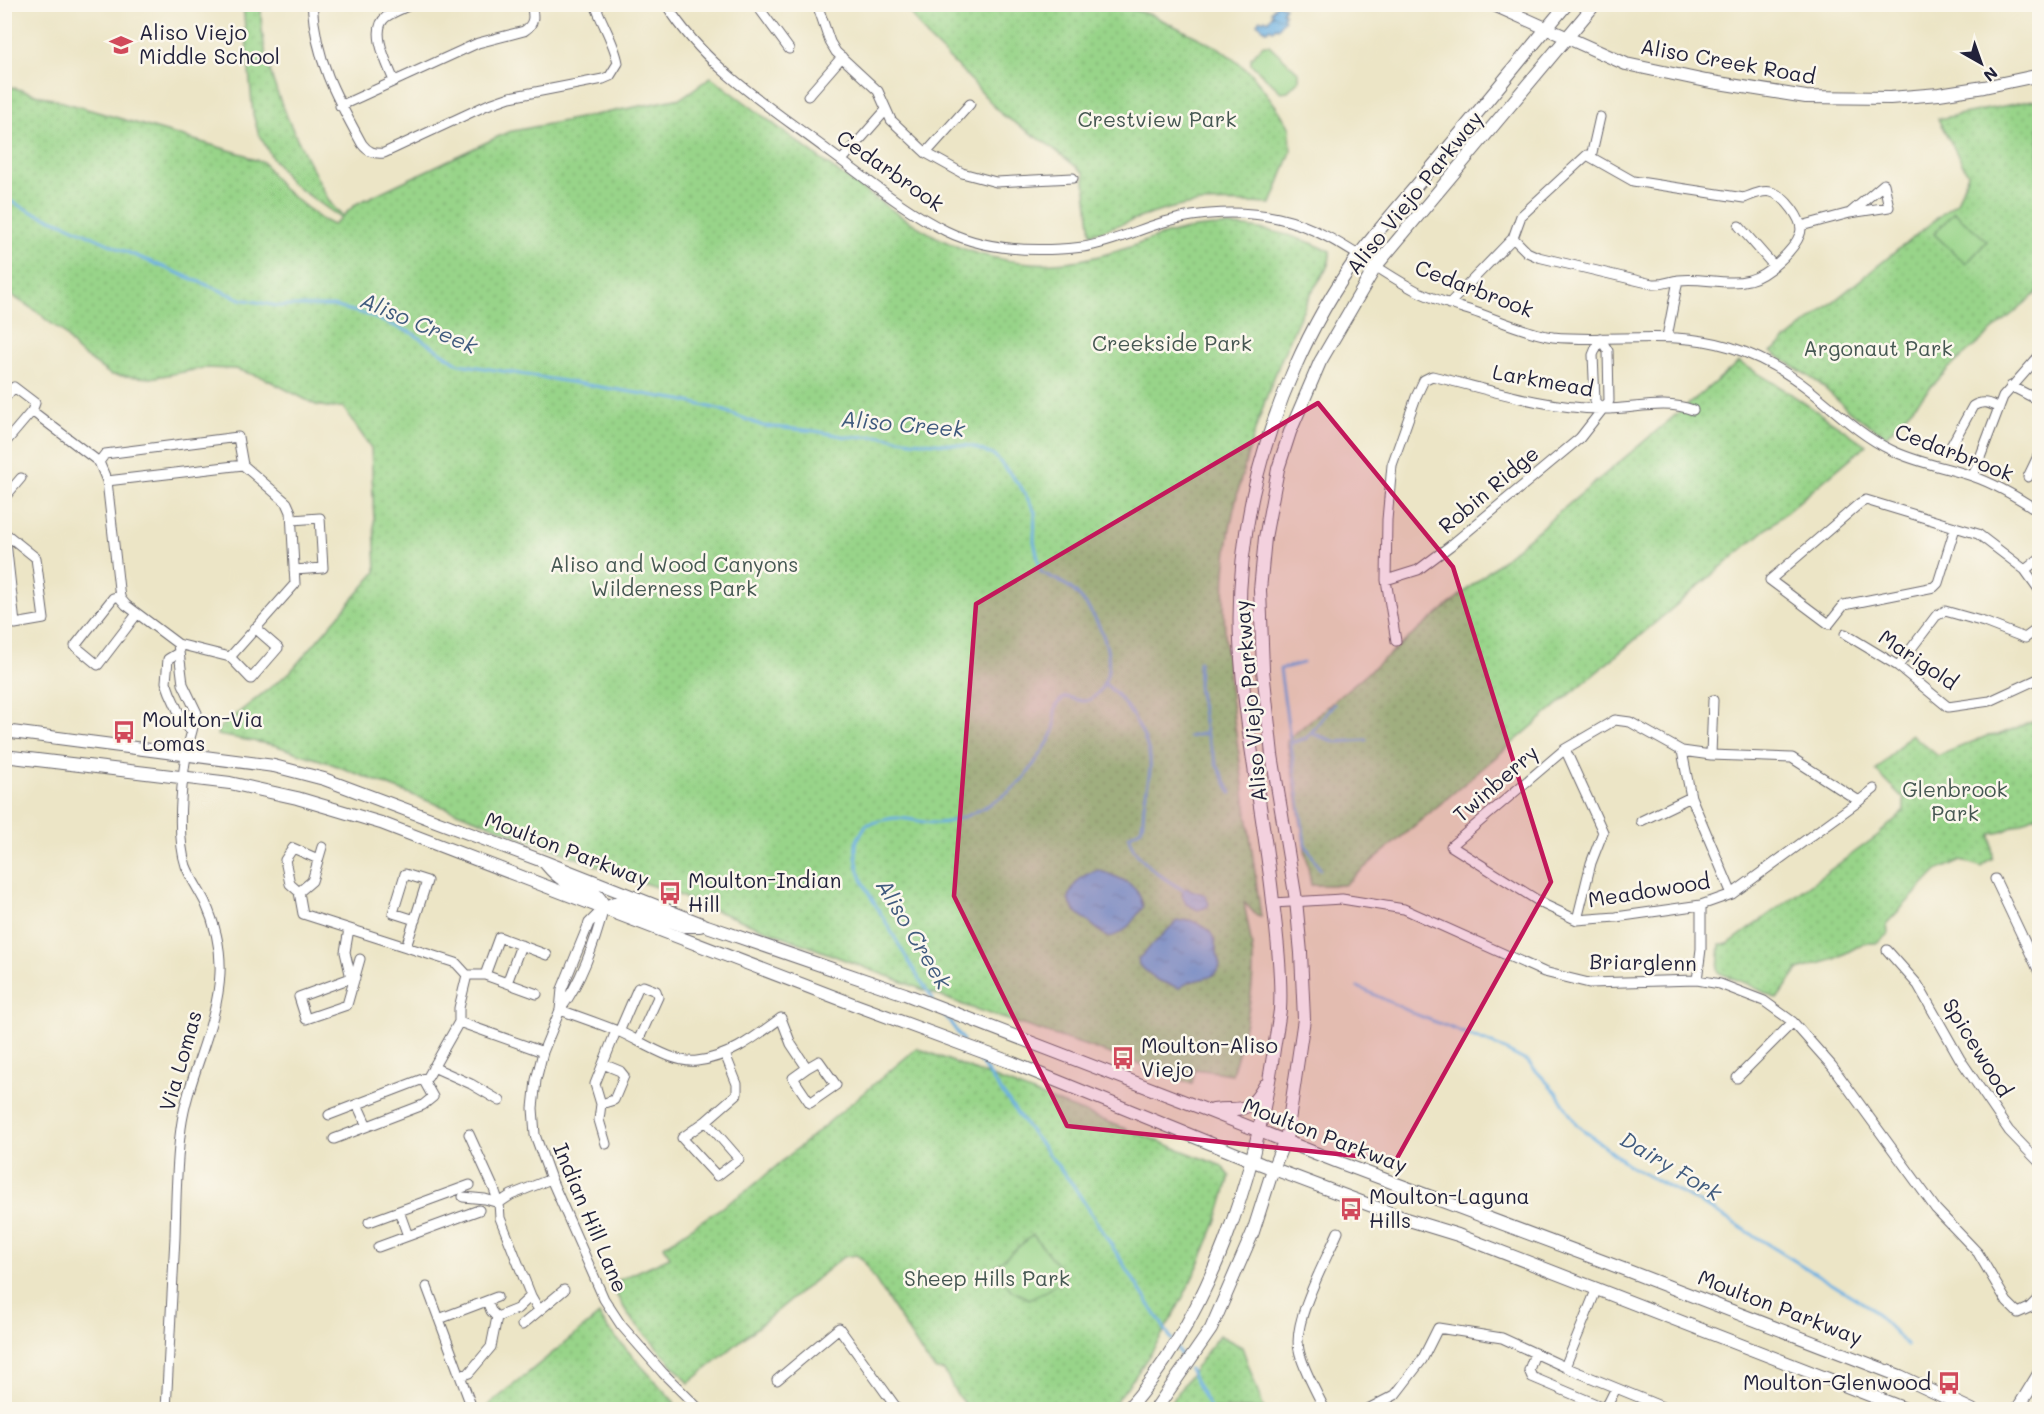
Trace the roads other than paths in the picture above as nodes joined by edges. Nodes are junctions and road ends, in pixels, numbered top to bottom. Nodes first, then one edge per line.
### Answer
1 (312, 4) edge
2 (412, 4) edge
3 (531, 4) edge
4 (595, 4) edge
5 (666, 4) edge
6 (756, 4) edge
7 (817, 4) edge
8 (1492, 4) edge
9 (1567, 4) edge
10 (1595, 4) edge
11 (1547, 29) junction
12 (1568, 38) junction
13 (789, 49) dead end
14 (842, 57) junction
15 (2040, 75) edge
16 (394, 81) junction
17 (808, 96) dead end
18 (970, 104) dead end
19 (340, 106) junction
20 (886, 110) junction
21 (1600, 117) dead end
22 (926, 153) junction
23 (1589, 157) junction
24 (842, 160) junction
25 (1073, 178) dead end
26 (1850, 213) dead end
27 (1739, 226) dead end
28 (1801, 226) junction
29 (1513, 238) junction
30 (1359, 256) junction
31 (1376, 266) junction
32 (1774, 266) junction
33 (1678, 280) junction
34 (1449, 304) junction
35 (1667, 337) junction
36 (1600, 338) junction
37 (2040, 355) edge
38 (2011, 386) junction
39 (1609, 387) junction
40 (1594, 388) junction
41 (4, 399) edge
42 (2040, 401) edge
43 (1998, 408) junction
44 (1601, 409) junction
45 (1693, 410) dead end
46 (33, 411) junction
47 (4, 444) edge
48 (1950, 448) dead end
49 (2040, 452) edge
50 (99, 462) junction
51 (243, 465) junction
52 (1973, 476) junction
53 (21, 477) dead end
54 (2028, 477) dead end
55 (107, 482) junction
56 (4, 498) edge
57 (2040, 512) edge
58 (292, 520) junction
59 (1956, 528) junction
60 (5, 533) edge
61 (2040, 558) edge
62 (294, 570) junction
63 (2025, 570) junction
64 (1386, 580) junction
65 (2040, 591) edge
66 (120, 596) junction
67 (137, 614) junction
68 (2040, 627) edge
69 (255, 628) junction
70 (1845, 634) dead end
71 (1396, 641) dead end
72 (178, 649) junction
73 (230, 657) junction
74 (1898, 666) junction
75 (2040, 678) edge
76 (1713, 700) dead end
77 (4, 731) edge
78 (192, 731) junction
79 (1565, 749) junction
80 (1682, 751) junction
81 (187, 755) junction
82 (1711, 755) junction
83 (4, 756) edge
84 (184, 777) junction
85 (1874, 789) dead end
86 (1691, 797) junction
87 (1859, 801) junction
88 (1641, 821) dead end
89 (1451, 846) joint
90 (322, 847) dead end
91 (318, 859) junction
92 (545, 862) junction
93 (1995, 879) dead end
94 (299, 892) junction
95 (1732, 894) junction
96 (1296, 900) junction
97 (1274, 903) junction
98 (1701, 905) junction
99 (604, 908) junction
100 (415, 920) junction
101 (1577, 920) junction
102 (707, 926) junction
103 (350, 929) junction
104 (521, 945) junction
105 (406, 947) junction
106 (1887, 950) dead end
107 (547, 955) dead end
108 (360, 959) dead end
109 (2040, 974) edge
110 (467, 975) junction
111 (485, 975) junction
112 (353, 978) junction
113 (1697, 980) junction
114 (507, 983) junction
115 (537, 994) dead end
116 (560, 1010) junction
117 (459, 1022) junction
118 (1793, 1022) junction
119 (618, 1031) junction
120 (638, 1041) junction
121 (543, 1052) junction
122 (724, 1054) junction
123 (603, 1064) junction
124 (434, 1067) junction
125 (807, 1068) junction
126 (1270, 1077) junction
127 (1737, 1078) dead end
128 (423, 1079) junction
129 (500, 1101) dead end
130 (357, 1104) junction
131 (601, 1104) junction
132 (1209, 1111) junction
133 (329, 1115) dead end
134 (706, 1121) junction
135 (367, 1126) junction
136 (1260, 1132) junction
137 (469, 1134) dead end
138 (334, 1139) dead end
139 (1285, 1142) junction
140 (606, 1144) dead end
141 (1252, 1160) junction
142 (2040, 1163) edge
143 (1273, 1169) junction
144 (551, 1179) junction
145 (470, 1185) dead end
146 (461, 1192) junction
147 (499, 1203) junction
148 (479, 1210) dead end
149 (399, 1211) junction
150 (465, 1215) junction
151 (369, 1222) dead end
152 (1338, 1232) dead end
153 (408, 1236) junction
154 (378, 1247) dead end
155 (427, 1287) dead end
156 (1598, 1288) junction
157 (564, 1290) dead end
158 (531, 1296) junction
159 (2040, 1296) edge
160 (497, 1297) dead end
161 (487, 1301) junction
162 (539, 1310) junction
163 (497, 1317) junction
164 (439, 1319) junction
165 (522, 1325) dead end
166 (1535, 1353) junction
167 (1565, 1367) junction
168 (2040, 1372) edge
169 (460, 1376) junction
170 (777, 1380) dead end
171 (1616, 1388) junction
172 (1158, 1405) edge
173 (472, 1408) dead end
174 (166, 1410) edge
175 (700, 1410) edge
176 (898, 1410) edge
177 (1127, 1410) edge
178 (1324, 1410) edge
179 (1366, 1410) edge
180 (1670, 1410) edge
181 (1908, 1410) edge
182 (1972, 1410) edge
183 (2017, 1410) edge

1 - 19 street
2 - 16 street
3 - 16 street
4 - 19 street
5 - 24 street, Cedarbrook
6 - 13 street
7 - 14 street
8 - 11 main road, Aliso Creek Road
9 - 11 main road, Aliso Viejo Parkway
10 - 12 main road, Aliso Viejo Parkway
11 - 12 main road, Aliso Creek Road
11 - 30 main road, Aliso Viejo Parkway
12 - 15 main road, Aliso Creek Road
12 - 31 main road, Aliso Viejo Parkway
14 - 17 street
14 - 20 street
16 - 19 street
18 - 22 street
20 - 22 street
20 - 24 street
21 - 23 street
22 - 25 street
23 - 28 street
23 - 29 street
24 - 30 street, Cedarbrook
26 - 28 street
27 - 32 street
28 - 32 street
29 - 33 street
29 - 34 street
30 - 31 street, Cedarbrook
30 - 97 main road, Aliso Viejo Parkway
31 - 34 street, Cedarbrook
31 - 96 main road, Aliso Viejo Parkway
32 - 33 street
33 - 35 street
34 - 36 street, Cedarbrook
35 - 36 street, Cedarbrook
35 - 52 street, Cedarbrook
36 - 39 street, Robin Ridge
36 - 40 street
37 - 38 street
38 - 42 street
38 - 43 street
39 - 40 street
39 - 44 street, Robin Ridge
40 - 44 street
41 - 46 street
43 - 48 street
43 - 52 street
44 - 45 street, Larkmead
44 - 64 street, Robin Ridge
44 - 64 street, Larkmead
46 - 47 street
46 - 50 street
49 - 54 street
50 - 51 street
50 - 55 street
51 - 55 street
51 - 58 street
52 - 57 street, Cedarbrook
53 - 56 street
55 - 66 street
58 - 62 street
58 - 62 street
59 - 59 street
59 - 63 street
60 - 60 street
61 - 63 street
62 - 69 street
63 - 65 street
64 - 71 street
66 - 67 street
66 - 67 street
67 - 72 street
68 - 74 street
69 - 73 street
69 - 73 street
70 - 74 street, Marigold
72 - 73 street
72 - 78 street, Via Lomas
72 - 78 street
74 - 75 street, Marigold
76 - 82 street
77 - 81 main road, Moulton Parkway
78 - 81 street, Via Lomas
79 - 80 street, Twinberry
79 - 89 street, Twinberry
79 - 101 street
80 - 82 street
80 - 86 street
81 - 84 street, Via Lomas
81 - 92 main road, Moulton Parkway
82 - 87 street
83 - 84 main road, Moulton Parkway
84 - 99 main road, Moulton Parkway
84 - 174 street, Via Lomas
85 - 87 street, Meadowood
86 - 88 street
86 - 95 street
87 - 95 street, Meadowood
89 - 101 street, Meadowood
90 - 91 street
91 - 94 street
91 - 94 street
92 - 99 main road
92 - 102 main road, Moulton Parkway
93 - 109 street
94 - 103 street
95 - 98 street, Meadowood
96 - 97 street, Briarglenn
96 - 113 street, Briarglenn
96 - 139 main road, Aliso Viejo Parkway
97 - 126 main road, Aliso Viejo Parkway
98 - 101 street, Meadowood
98 - 113 street
99 - 102 main road
99 - 116 street, Indian Hill Lane
99 - 141 main road, Moulton Parkway
100 - 100 street
100 - 105 street
102 - 132 main road, Moulton Parkway
103 - 105 street
103 - 112 street
104 - 107 street
104 - 111 street
104 - 114 street
105 - 110 street
106 - 142 street, Spicewood
108 - 112 street
110 - 111 street
110 - 117 street
111 - 114 street
112 - 112 street
113 - 118 street, Briarglenn
114 - 115 street
116 - 119 street
116 - 121 street, Indian Hill Lane
117 - 121 street
117 - 124 street
118 - 127 street
118 - 159 street, Briarglenn
119 - 120 street
119 - 120 street
119 - 123 street
120 - 122 street
121 - 144 street, Indian Hill Lane
122 - 125 street
122 - 134 street
123 - 131 street
123 - 131 street
124 - 128 street
124 - 129 street
125 - 125 street
126 - 132 main road
126 - 136 main road, Aliso Viejo Parkway
128 - 130 street
128 - 135 street
130 - 133 street
130 - 135 street
131 - 140 street
132 - 136 main road, Moulton Parkway
134 - 134 street
135 - 138 street
136 - 139 main road, Moulton Parkway
136 - 141 main road, Aliso Viejo Parkway
137 - 147 street
139 - 143 main road, Aliso Viejo Parkway
139 - 182 main road, Moulton Parkway
141 - 143 main road, Moulton Parkway
141 - 177 main road, Aliso Viejo Parkway
143 - 156 main road, Moulton Parkway
143 - 172 main road, Aliso Viejo Parkway
144 - 147 street
144 - 175 street, Indian Hill Lane
145 - 146 street
146 - 147 street
146 - 149 street
146 - 150 street
147 - 158 street
148 - 150 street
149 - 151 street
149 - 153 street
150 - 153 street
152 - 178 street
153 - 154 street
155 - 164 street
156 - 167 street
156 - 181 main road, Moulton Parkway
157 - 162 street
158 - 162 street
158 - 163 street
160 - 161 street
161 - 163 street
161 - 164 street
162 - 165 street
163 - 169 street
164 - 169 street
166 - 167 street
166 - 171 street
166 - 179 street
167 - 171 street
168 - 183 main road
169 - 173 street
170 - 176 street
171 - 180 street

